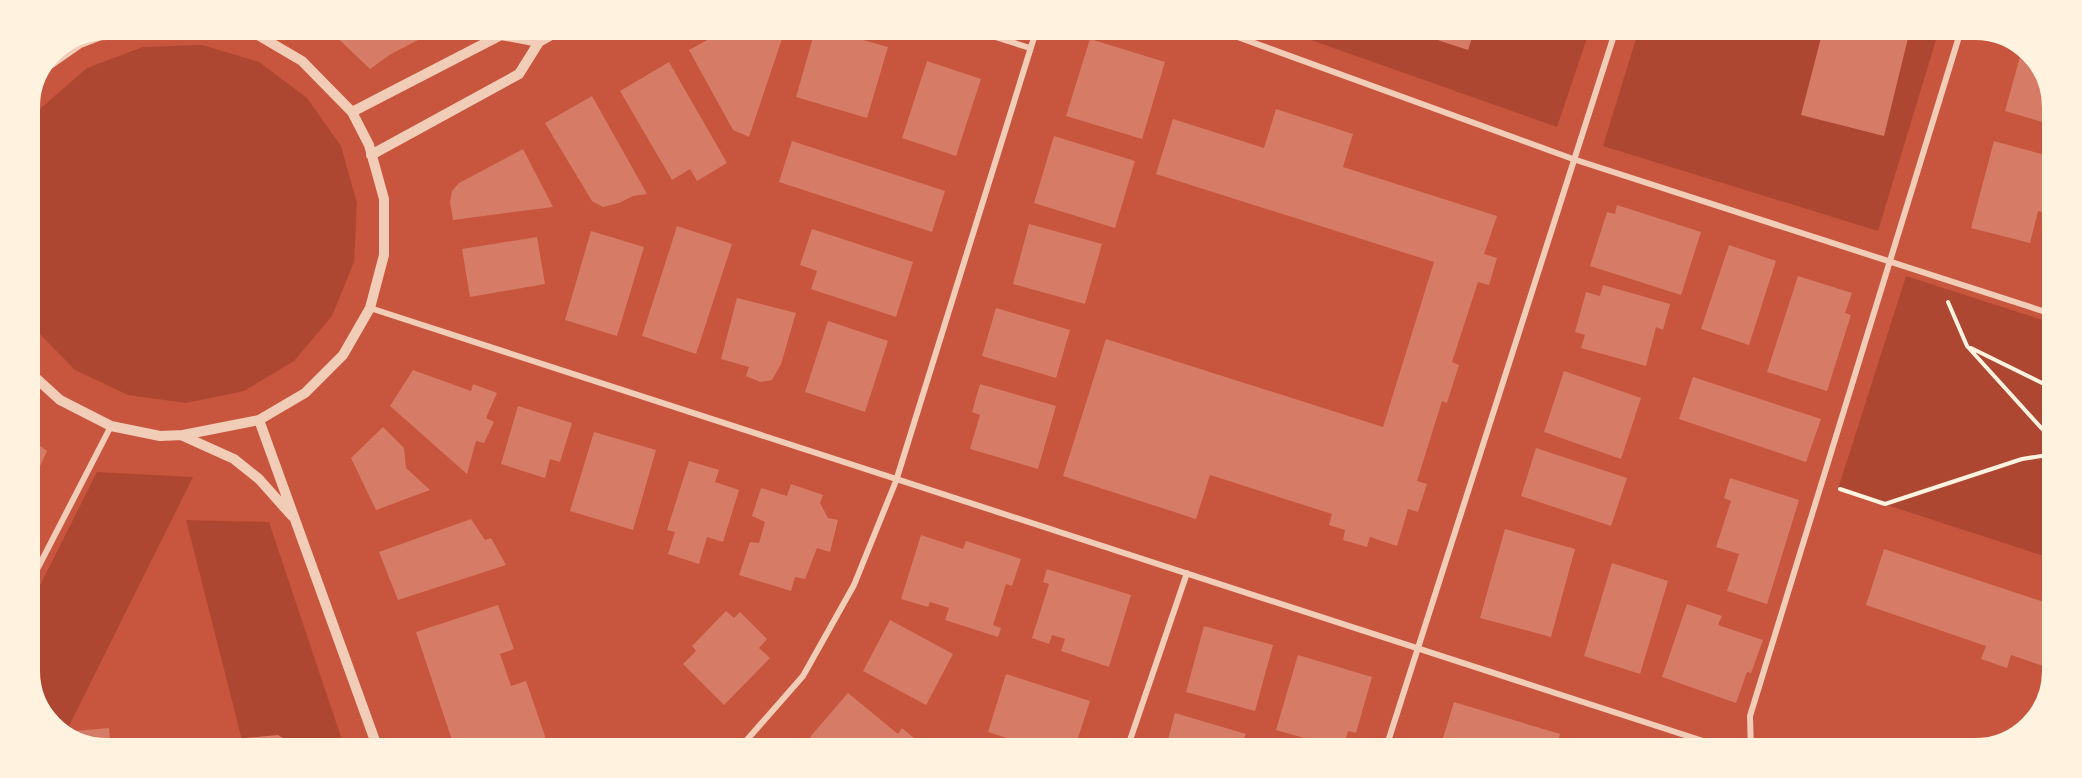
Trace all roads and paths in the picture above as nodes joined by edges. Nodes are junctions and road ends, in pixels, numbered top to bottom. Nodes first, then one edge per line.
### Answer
1 (266, 36) edge
2 (499, 36) edge
3 (506, 36) edge
4 (550, 36) edge
5 (992, 36) edge
6 (1034, 36) edge
7 (1235, 36) edge
8 (1614, 36) edge
9 (1959, 36) edge
10 (539, 42) junction
11 (73, 45) edge
12 (1030, 48) junction
13 (55, 59) edge
14 (352, 112) junction
15 (371, 155) junction
16 (1573, 159) junction
17 (1890, 261) junction
18 (1936, 276) junction
19 (370, 308) junction
20 (2046, 312) edge
21 (1967, 346) junction
22 (36, 378) edge
23 (2046, 384) edge
24 (259, 420) junction
25 (111, 426) junction
26 (2046, 433) edge
27 (183, 435) junction
28 (2046, 455) edge
29 (896, 481) junction
30 (1838, 489) dead end
31 (296, 521) junction
32 (36, 572) edge
33 (1187, 573) junction
34 (1418, 647) junction
35 (375, 742) edge
36 (745, 742) edge
37 (1129, 742) edge
38 (1388, 742) edge
39 (1707, 742) edge
40 (1751, 742) edge

1 - 14 street
2 - 14 street
3 - 10 street
4 - 10 street
5 - 12 street
6 - 12 street
7 - 16 street
8 - 16 street
9 - 17 street
10 - 15 street
11 - 13 street
12 - 29 street
14 - 15 street
15 - 19 street
16 - 17 street
16 - 34 street
17 - 18 street
17 - 40 street
18 - 20 street
18 - 21 path
19 - 24 street
19 - 29 street
21 - 23 path
21 - 26 path
22 - 25 street
24 - 27 street
24 - 31 street
25 - 27 street
25 - 32 street
27 - 31 street
28 - 30 path
29 - 33 street
29 - 36 street
31 - 35 street
33 - 34 street
33 - 37 street
34 - 38 street
34 - 39 street

